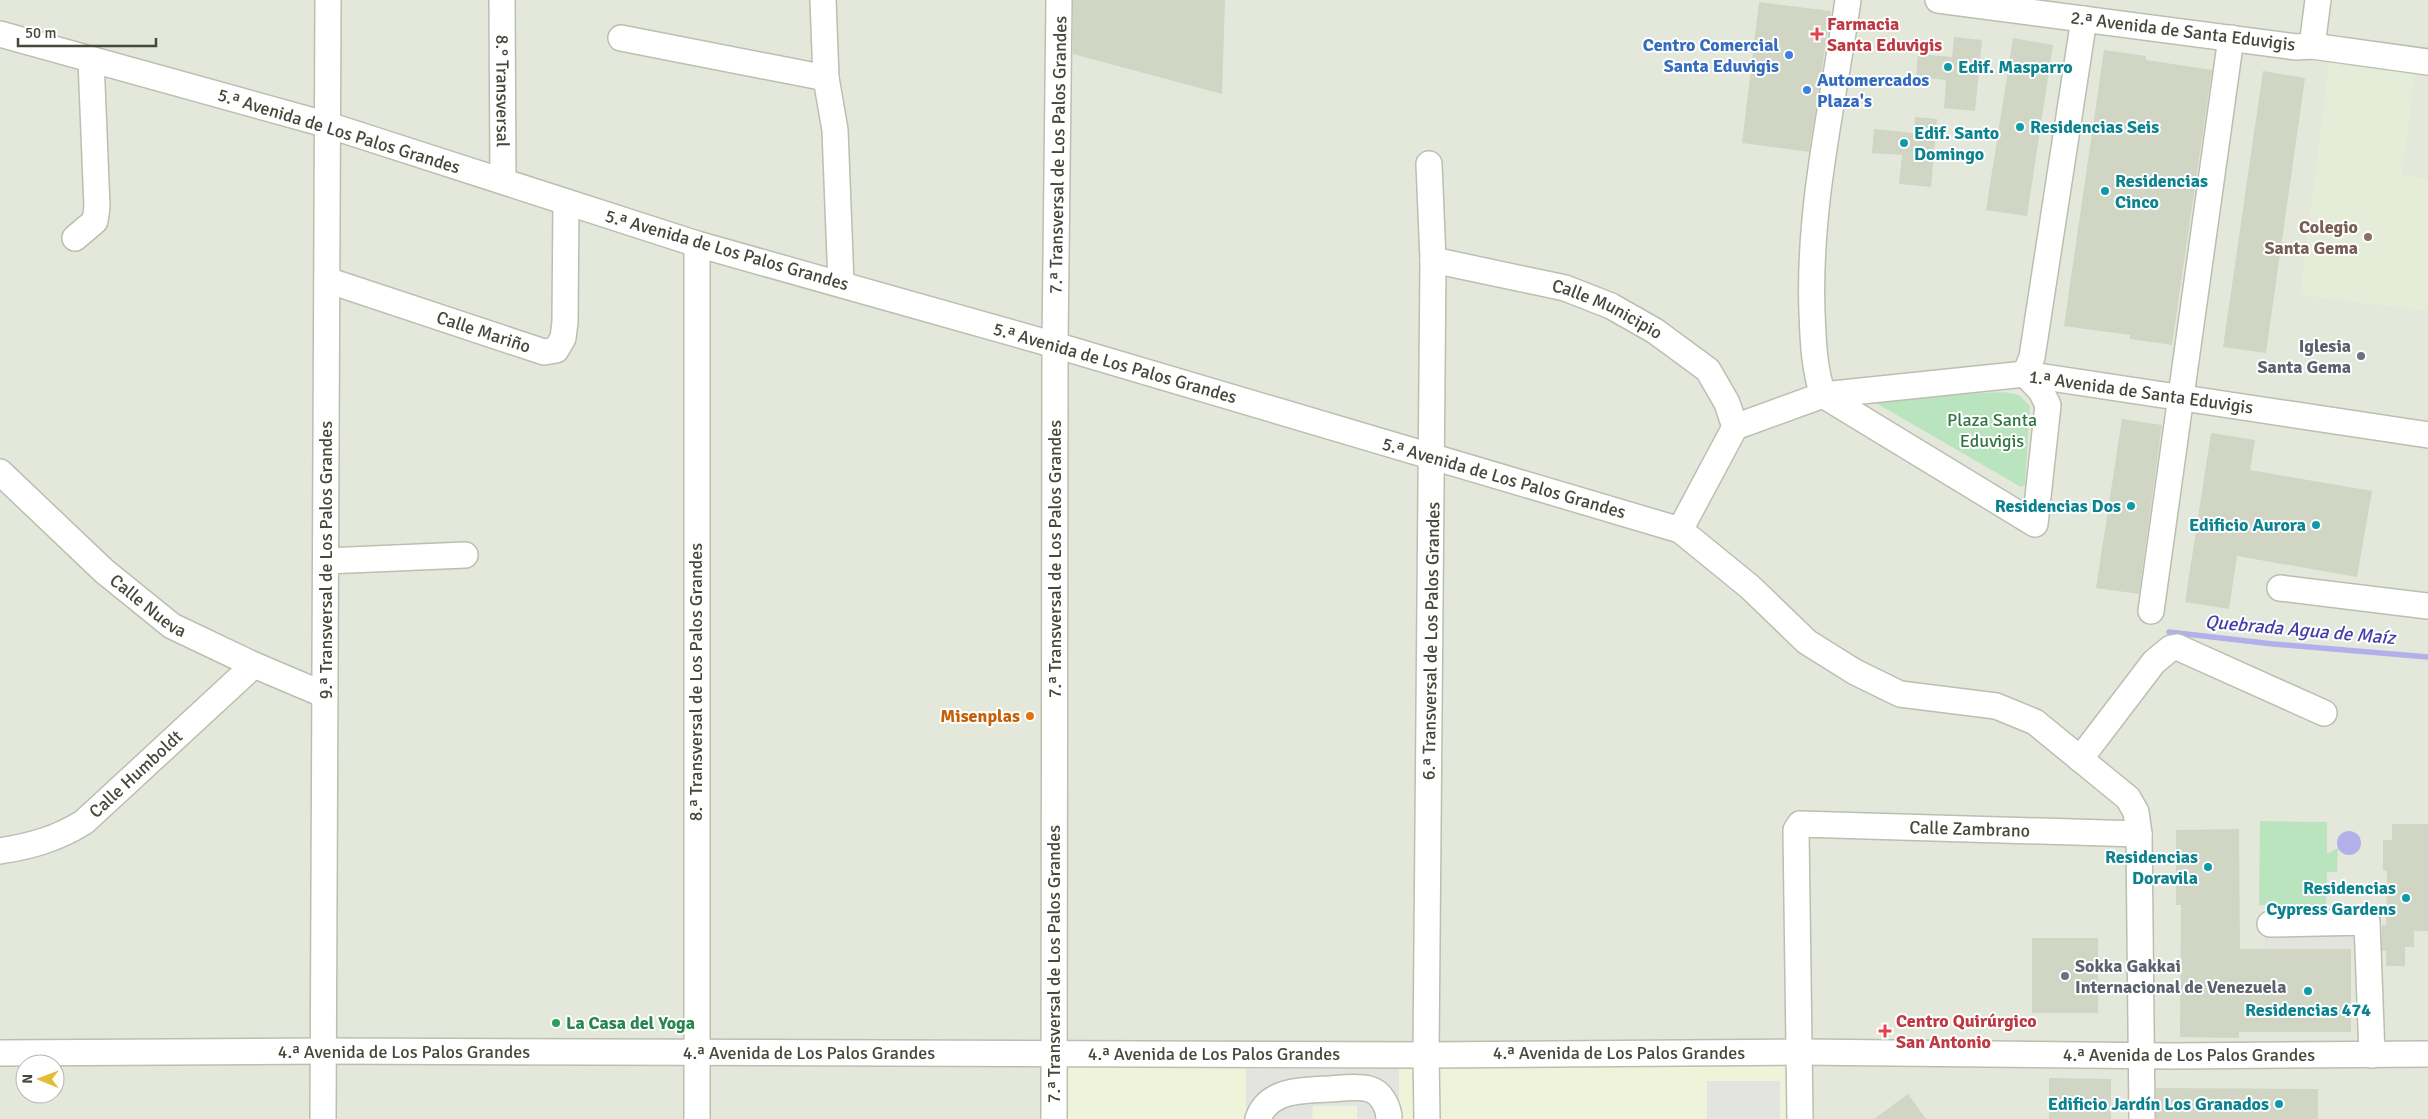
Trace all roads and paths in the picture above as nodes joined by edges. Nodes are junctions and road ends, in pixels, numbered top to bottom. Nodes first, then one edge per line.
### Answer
1 (328, 0) edge
2 (502, 0) edge
3 (823, 0) edge
4 (1060, 0) edge
5 (1848, 0) edge
6 (1938, 0) edge
7 (2318, 0) edge
8 (2084, 19) junction
9 (0, 34) edge
10 (621, 38) dead end
11 (2231, 38) junction
12 (2312, 46) junction
13 (91, 60) junction
14 (2428, 62) edge
15 (826, 78) junction
16 (328, 125) junction
17 (1429, 164) dead end
18 (503, 182) junction
19 (566, 202) junction
20 (75, 238) dead end
21 (697, 244) junction
22 (1434, 260) junction
23 (327, 280) junction
24 (841, 283) junction
25 (1055, 345) junction
26 (2025, 374) junction
27 (1823, 395) junction
28 (2180, 398) junction
29 (1735, 427) junction
30 (2428, 435) edge
31 (1433, 457) junction
32 (0, 472) edge
33 (1680, 530) junction
34 (465, 555) dead end
35 (326, 561) junction
36 (2280, 588) dead end
37 (2428, 606) edge
38 (2151, 611) dead end
39 (254, 665) junction
40 (325, 695) junction
41 (2324, 713) dead end
42 (2080, 759) junction
43 (2139, 834) junction
44 (0, 851) edge
45 (2270, 924) dead end
46 (324, 1051) junction
47 (1800, 1052) junction
48 (0, 1053) edge
49 (698, 1053) junction
50 (1054, 1054) junction
51 (2428, 1054) edge
52 (1426, 1055) junction
53 (2372, 1055) junction
54 (2142, 1056) junction
55 (323, 1119) edge
56 (697, 1119) edge
57 (1054, 1119) edge
58 (1258, 1119) edge
59 (1389, 1119) edge
60 (1428, 1119) edge
61 (1800, 1119) edge
62 (2142, 1119) edge

1 - 16 street, 9.ª Transversal de Los Palos Grandes
2 - 18 street, 8.° Transversal
3 - 15 street
4 - 25 street, 7.ª Transversal de Los Palos Grandes
5 - 27 street
6 - 8 street, 2.ª Avenida de Santa Eduvigis
7 - 12 street
8 - 11 street, 2.ª Avenida de Santa Eduvigis
8 - 26 street
9 - 13 street, 5.ª Avenida de Los Palos Grandes
10 - 15 street
11 - 12 street, 2.ª Avenida de Santa Eduvigis
11 - 28 street
12 - 14 street, 2.ª Avenida de Santa Eduvigis
13 - 16 street, 5.ª Avenida de Los Palos Grandes
13 - 20 street
15 - 24 street
16 - 18 street, 5.ª Avenida de Los Palos Grandes
16 - 23 street, 9.ª Transversal de Los Palos Grandes
17 - 22 street, 6.ª Transversal de Los Palos Grandes
18 - 19 street, 5.ª Avenida de Los Palos Grandes
19 - 21 street, 5.ª Avenida de Los Palos Grandes
19 - 23 street, Calle Mariño
21 - 24 street, 5.ª Avenida de Los Palos Grandes
21 - 49 street, 8.ª Transversal de Los Palos Grandes
22 - 29 street, Calle Municipio
22 - 31 street, 6.ª Transversal de Los Palos Grandes
23 - 35 street, 9.ª Transversal de Los Palos Grandes
24 - 25 street, 5.ª Avenida de Los Palos Grandes
25 - 31 street, 5.ª Avenida de Los Palos Grandes
25 - 50 street, 7.ª Transversal de Los Palos Grandes
26 - 27 street, 1.ª Avenida de Santa Eduvigis
26 - 27 street
26 - 28 street, 1.ª Avenida de Santa Eduvigis
27 - 29 street
28 - 30 street, 1.ª Avenida de Santa Eduvigis
28 - 38 street
29 - 33 street
31 - 33 street, 5.ª Avenida de Los Palos Grandes
31 - 52 street, 6.ª Transversal de Los Palos Grandes
32 - 39 street, Calle Nueva
33 - 42 street, 5.ª Avenida de Los Palos Grandes
34 - 35 street
35 - 40 street, 9.ª Transversal de Los Palos Grandes
36 - 37 street
39 - 40 street, Calle Nueva
39 - 44 street, Calle Humboldt
40 - 46 street, 9.ª Transversal de Los Palos Grandes
41 - 42 street
42 - 43 street, 5.ª Avenida de Los Palos Grandes
43 - 47 street, Calle Zambrano
43 - 54 street, 5.ª Avenida de Los Palos Grandes
45 - 53 street
46 - 48 street, 4.ª Avenida de Los Palos Grandes
46 - 49 street, 4.ª Avenida de Los Palos Grandes
46 - 55 street, 9.ª Transversal de Los Palos Grandes
47 - 52 street, 4.ª Avenida de Los Palos Grandes
47 - 54 street, 4.ª Avenida de Los Palos Grandes
47 - 61 street
49 - 50 street, 4.ª Avenida de Los Palos Grandes
49 - 56 street, 8.ª Transversal de Los Palos Grandes
50 - 52 street, 4.ª Avenida de Los Palos Grandes
50 - 57 street, 7.ª Transversal de Los Palos Grandes
51 - 53 street, 4.ª Avenida de Los Palos Grandes
52 - 60 street, 6.ª Transversal de Los Palos Grandes
53 - 54 street, 4.ª Avenida de Los Palos Grandes
54 - 62 street, 5.ª Avenida de Los Palos Grandes
58 - 59 street

